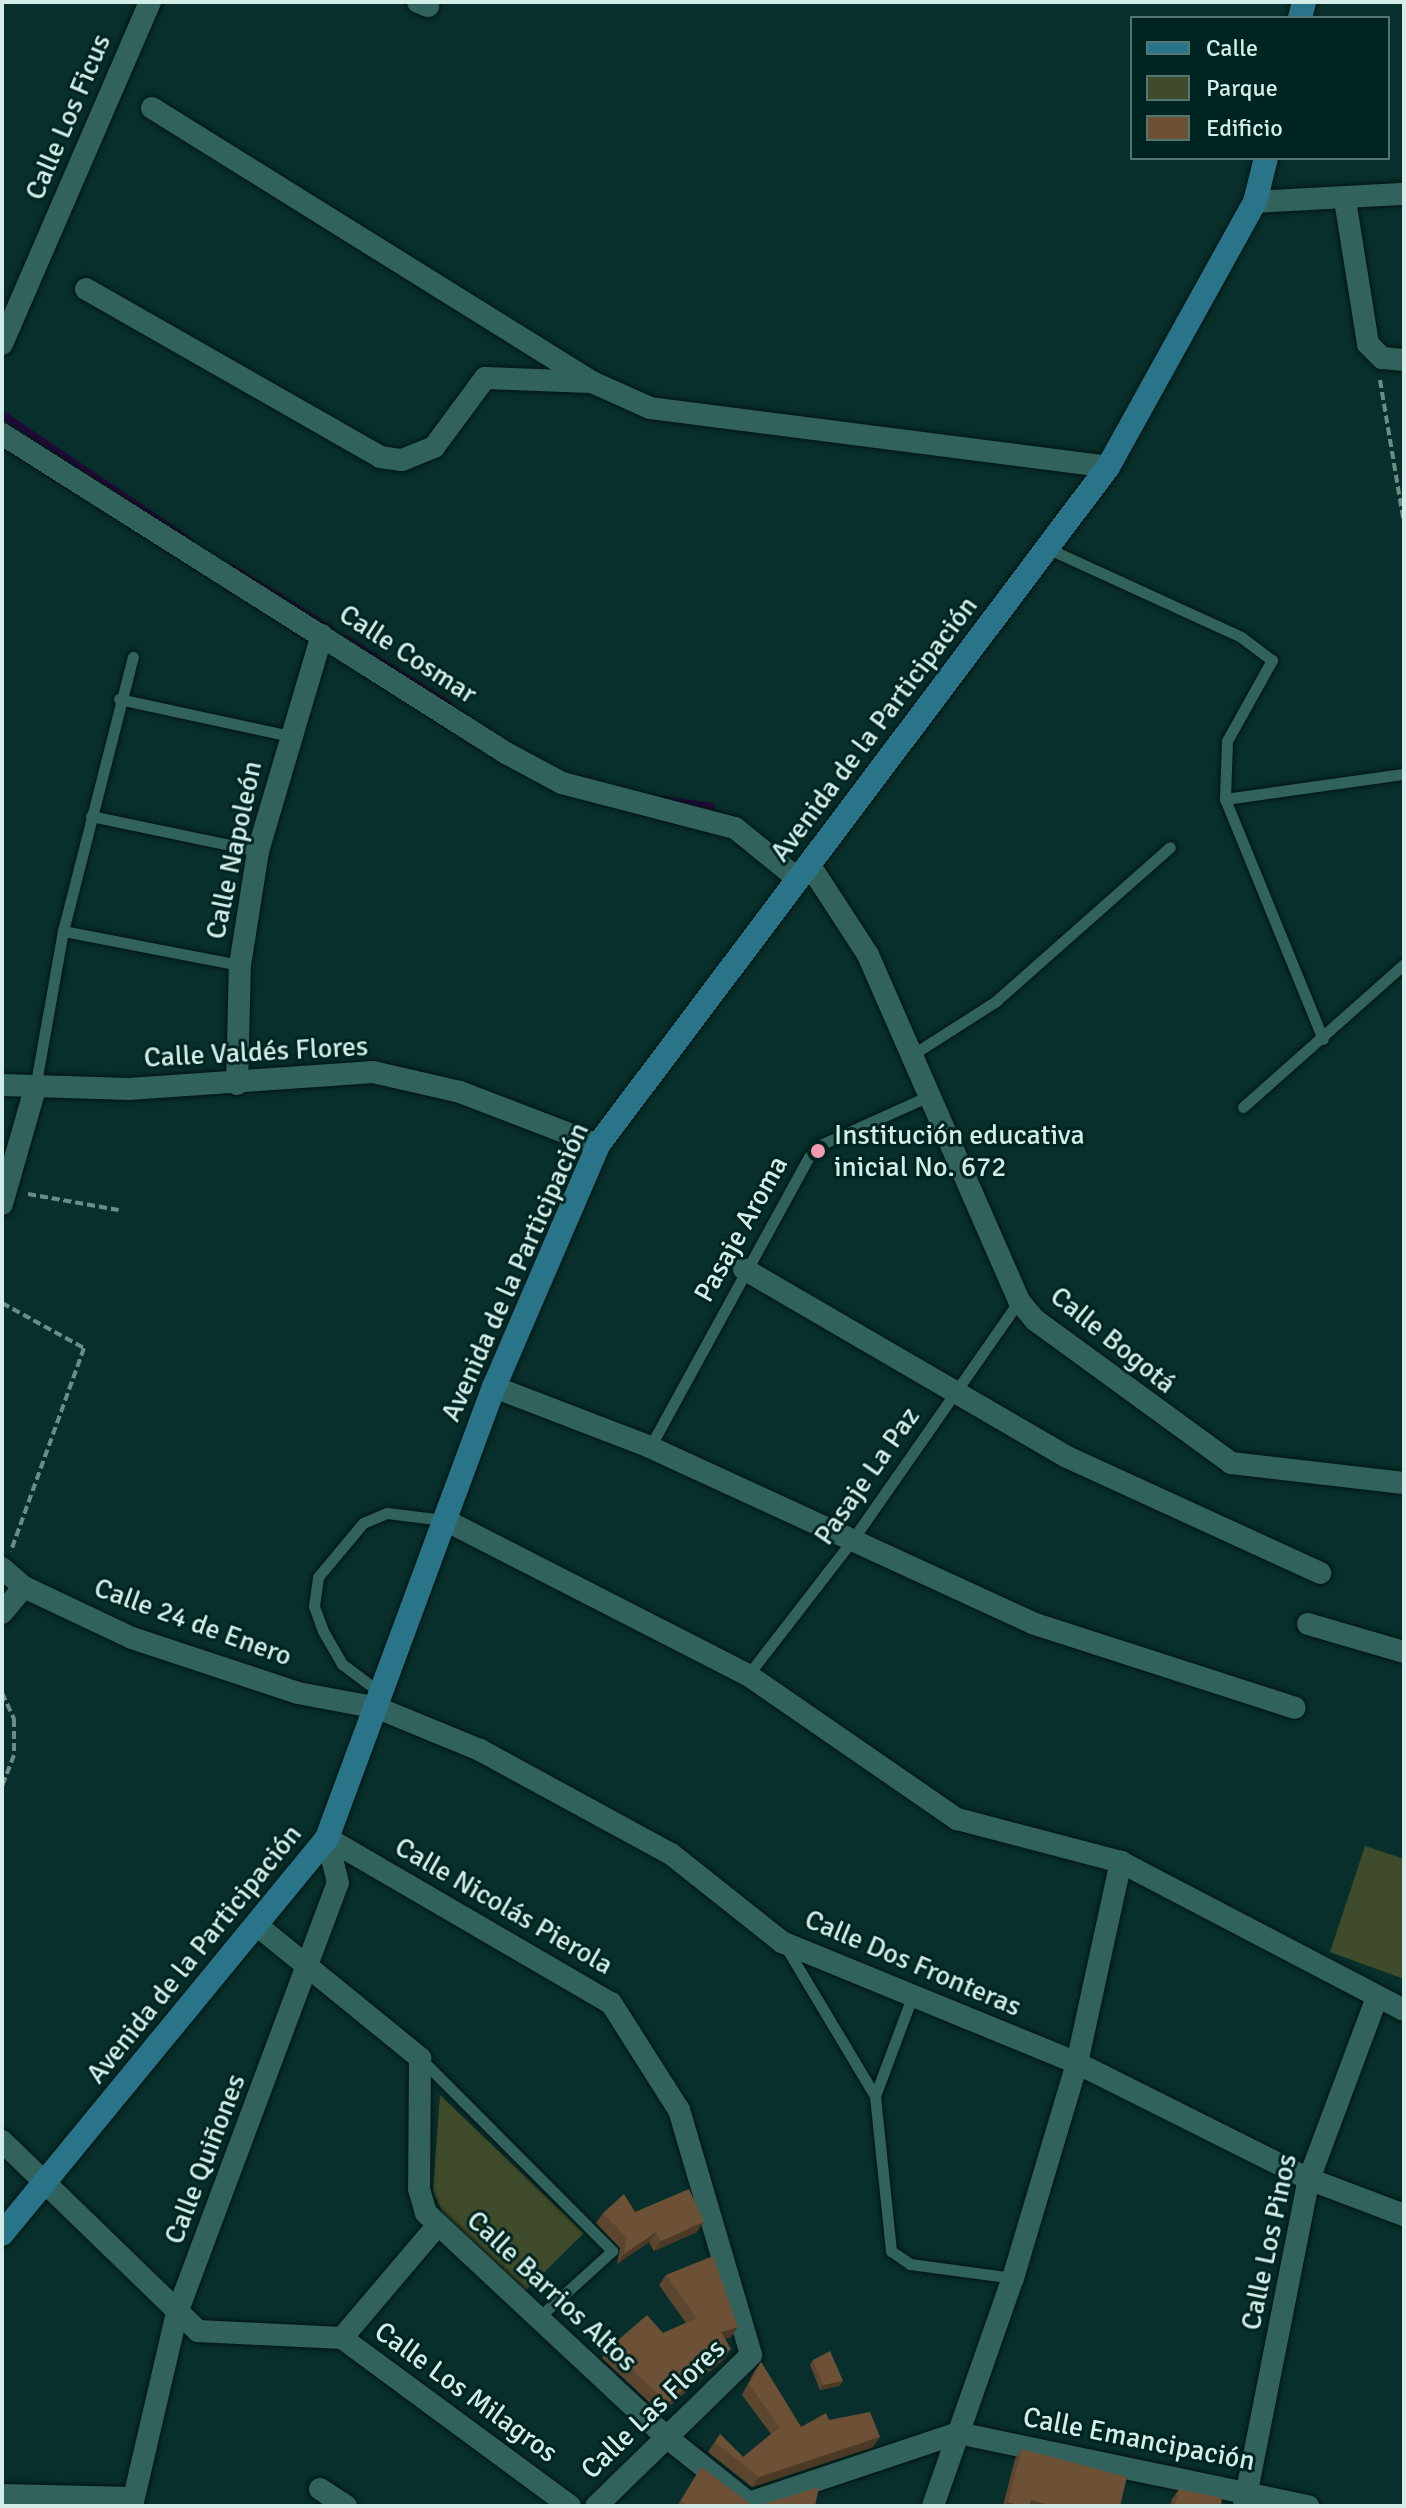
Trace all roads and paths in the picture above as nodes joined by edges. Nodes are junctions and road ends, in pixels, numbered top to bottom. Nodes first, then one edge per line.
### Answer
1 (150, 2) edge
2 (152, 108) dead end
3 (1266, 160) edge
4 (1404, 194) edge
5 (1345, 200) junction
6 (1255, 202) junction
7 (86, 289) dead end
8 (2, 344) edge
9 (1376, 354) junction
10 (1404, 360) edge
11 (592, 382) junction
12 (2, 434) edge
13 (1108, 467) junction
14 (1404, 523) edge
15 (1049, 549) junction
16 (322, 635) junction
17 (133, 657) dead end
18 (119, 699) junction
19 (290, 736) junction
20 (1404, 774) edge
21 (1225, 799) junction
22 (91, 816) junction
23 (1170, 847) dead end
24 (258, 851) junction
25 (804, 872) junction
26 (63, 931) junction
27 (1404, 964) edge
28 (240, 965) junction
29 (1323, 1039) junction
30 (912, 1055) junction
31 (237, 1084) junction
32 (2, 1085) edge
33 (35, 1089) junction
34 (932, 1094) junction
35 (1243, 1107) dead end
36 (598, 1145) junction
37 (4, 1197) edge
38 (119, 1210) dead end
39 (744, 1269) junction
40 (1019, 1301) junction
41 (2, 1303) edge
42 (494, 1387) junction
43 (956, 1391) junction
44 (650, 1447) junction
45 (1404, 1483) edge
46 (445, 1520) junction
47 (853, 1539) junction
48 (3, 1569) edge
49 (1321, 1573) dead end
50 (24, 1587) junction
51 (2, 1613) edge
52 (1308, 1624) dead end
53 (1404, 1652) edge
54 (748, 1675) junction
55 (2, 1693) edge
56 (380, 1701) junction
57 (1295, 1708) dead end
58 (2, 1786) edge
59 (2, 1822) edge
60 (327, 1838) junction
61 (1121, 1862) junction
62 (2, 1877) edge
63 (259, 1927) junction
64 (782, 1942) junction
65 (312, 1968) junction
66 (912, 1997) junction
67 (1377, 1997) junction
68 (1404, 2010) edge
69 (420, 2058) junction
70 (1077, 2063) junction
71 (875, 2096) junction
72 (2, 2141) edge
73 (1309, 2179) junction
74 (47, 2184) junction
75 (1404, 2215) edge
76 (437, 2226) junction
77 (2, 2234) edge
78 (1013, 2278) junction
79 (177, 2313) junction
80 (538, 2319) junction
81 (342, 2338) junction
82 (751, 2355) joint
83 (958, 2433) junction
84 (664, 2435) junction
85 (320, 2489) dead end
86 (2, 2495) edge
87 (1246, 2498) edge
88 (132, 2502) edge
89 (346, 2506) edge
90 (570, 2506) edge
91 (596, 2506) edge
92 (933, 2506) edge
93 (1308, 2506) edge

1 - 8 street, Calle Los Ficus
2 - 11 street
3 - 6 main road, Avenida de la Participación
4 - 5 street
5 - 6 street
5 - 9 street
6 - 13 main road, Avenida de la Participación
7 - 11 street
9 - 10 street
9 - 14 path
11 - 13 street
12 - 16 street, Calle Cosmar
13 - 15 main road, Avenida de la Participación
15 - 21 lane
15 - 25 main road, Avenida de la Participación
16 - 19 street, Calle Napoleón
16 - 25 street, Calle Cosmar
17 - 18 lane
18 - 19 lane
18 - 22 lane
19 - 24 street, Calle Napoleón
20 - 21 lane
21 - 29 lane
22 - 24 lane
22 - 26 lane
23 - 30 lane
24 - 28 street, Calle Napoleón
25 - 30 street, Calle Bogotá
25 - 36 main road, Avenida de la Participación
26 - 28 lane
26 - 33 lane
27 - 29 lane
28 - 31 street, Calle Napoleón
29 - 35 lane
30 - 34 street, Calle Bogotá
31 - 33 street, Calle Valdés Flores
31 - 36 street, Calle Valdés Flores
32 - 33 street, Calle Valdés Flores
33 - 37 street
34 - 39 lane, Pasaje Aroma
34 - 40 street, Calle Bogotá
36 - 42 main road, Avenida de la Participación
37 - 38 path
39 - 43 street
39 - 44 lane, Pasaje Aroma
40 - 43 lane, Pasaje La Paz
40 - 45 street, Calle Bogotá
41 - 48 path
42 - 44 street
42 - 46 main road, Avenida de la Participación
43 - 47 lane, Pasaje La Paz
43 - 49 street
44 - 47 street
46 - 54 street
46 - 56 main road, Avenida de la Participación
46 - 56 lane
47 - 54 lane, Pasaje La Paz
47 - 57 street
48 - 50 street, Calle 24 de Enero
50 - 51 street
50 - 56 street, Calle 24 de Enero
52 - 53 street
54 - 61 street
55 - 58 path
56 - 60 main road, Avenida de la Participación
56 - 64 street, Calle Dos Fronteras
59 - 62 path
60 - 63 main road, Avenida de la Participación
60 - 65 street, Calle Quiñones
60 - 82 street, Calle Nicolás Pierola
61 - 67 street
61 - 70 street
63 - 65 street
63 - 74 main road, Avenida de la Participación
64 - 66 street, Calle Dos Fronteras
64 - 71 lane
65 - 69 street
65 - 79 street, Calle Quiñones
66 - 70 street, Calle Dos Fronteras
66 - 71 lane
67 - 68 street
67 - 73 street, Calle Los Pinos
69 - 76 street, Calle Barrios Altos
69 - 80 lane
70 - 73 street, Calle Dos Fronteras
70 - 78 street
71 - 78 lane
72 - 74 street, Calle Los Milagros
73 - 75 street, Calle Dos Fronteras
73 - 87 street, Calle Los Pinos
74 - 77 main road, Avenida de la Participación
74 - 79 street, Calle Los Milagros
76 - 80 street, Calle Barrios Altos
76 - 81 street
78 - 83 street
79 - 81 street, Calle Los Milagros
79 - 88 street, Calle Quiñones
80 - 84 street, Calle Barrios Altos
81 - 90 street, Calle Los Milagros
82 - 84 street, Calle Las Flores
83 - 84 street, Calle Barrios Altos
83 - 87 street, Calle Emancipación
83 - 92 street
84 - 91 street, Calle Las Flores
85 - 89 street
86 - 88 street
87 - 93 street, Calle Emancipación

